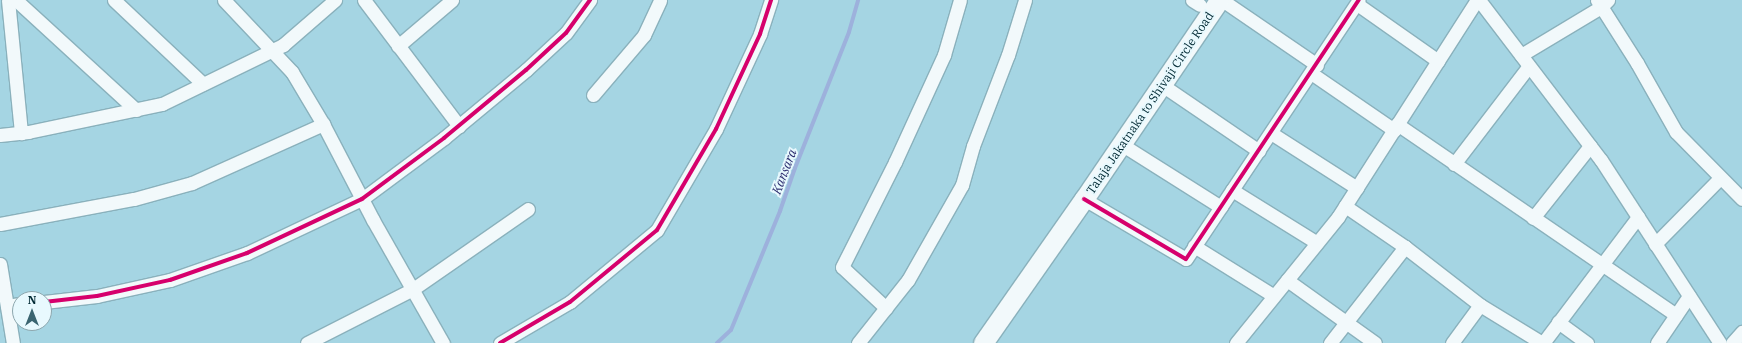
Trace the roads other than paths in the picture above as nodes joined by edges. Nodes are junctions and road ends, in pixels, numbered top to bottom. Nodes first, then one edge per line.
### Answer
1 (8, 0) edge
2 (16, 0) edge
3 (114, 0) edge
4 (224, 0) edge
5 (364, 0) edge
6 (452, 0) edge
7 (590, 0) edge
8 (660, 0) edge
9 (771, 0) edge
10 (960, 0) edge
11 (1025, 0) edge
12 (1220, 0) edge
13 (1478, 0) edge
14 (328, 2) edge
15 (1198, 2) edge
16 (1355, 2) edge
17 (1602, 2) edge
18 (398, 46) junction
19 (273, 50) junction
20 (1521, 55) junction
21 (1438, 61) junction
22 (1529, 66) junction
23 (1314, 69) junction
24 (203, 84) junction
25 (1162, 85) junction
26 (593, 95) dead end
27 (136, 110) junction
28 (323, 124) junction
29 (459, 126) junction
30 (1396, 127) junction
31 (21, 133) junction
32 (1271, 133) junction
33 (0, 135) edge
34 (1121, 144) junction
35 (1590, 146) junction
36 (1259, 151) junction
37 (1454, 164) junction
38 (1720, 178) junction
39 (1357, 188) junction
40 (1232, 190) junction
41 (362, 199) junction
42 (1084, 199) junction
43 (1742, 199) edge
44 (1345, 206) junction
45 (1221, 207) junction
46 (528, 209) dead end
47 (1638, 217) junction
48 (1533, 218) junction
49 (0, 224) edge
50 (1317, 243) junction
51 (1655, 244) junction
52 (1194, 246) junction
53 (1405, 247) junction
54 (0, 264) edge
55 (1601, 266) junction
56 (1287, 280) junction
57 (413, 289) junction
58 (1274, 296) junction
59 (1689, 296) junction
60 (12, 299) edge
61 (52, 301) edge
62 (1480, 305) junction
63 (886, 308) junction
64 (1676, 315) junction
65 (1558, 322) junction
66 (1346, 323) junction
67 (14, 331) edge
68 (1742, 332) edge
69 (14, 343) edge
70 (307, 343) edge
71 (443, 343) edge
72 (500, 343) edge
73 (858, 343) edge
74 (969, 343) edge
75 (983, 343) edge
76 (1236, 343) edge
77 (1330, 343) edge
78 (1375, 343) edge
79 (1452, 343) edge
80 (1542, 343) edge
81 (1587, 343) edge
82 (1657, 343) edge
83 (1720, 343) edge
84 (1732, 343) edge

1 - 31 street
2 - 27 street
3 - 24 street
4 - 19 street
5 - 18 street
6 - 18 street
7 - 29 street
8 - 26 street
9 - 72 street
10 - 63 street
11 - 63 street
12 - 23 street
12 - 25 highway, Talaja Jakatnaka to Shivaji Circle Road
13 - 20 street
13 - 21 street
14 - 19 street
15 - 74 highway, Talaja Jakatnaka to Shivaji Circle Road
16 - 21 street
16 - 23 street
17 - 20 street
17 - 38 street
18 - 29 street
19 - 24 street
19 - 28 street
20 - 22 street
21 - 30 street
22 - 35 street
22 - 37 street
23 - 30 street
23 - 32 street
24 - 27 street
25 - 34 highway, Talaja Jakatnaka to Shivaji Circle Road
25 - 36 street
27 - 31 street
28 - 41 street
28 - 49 street
29 - 41 street
30 - 37 street
30 - 39 street
31 - 33 street
32 - 36 street
32 - 39 street
34 - 42 highway, Talaja Jakatnaka to Shivaji Circle Road
34 - 45 street
35 - 47 street
35 - 48 street
36 - 40 street
37 - 48 street
38 - 43 street
38 - 51 street
39 - 44 street
40 - 45 street
40 - 50 street
41 - 57 street
41 - 61 street
42 - 52 street
42 - 75 highway, Talaja Jakatnaka to Shivaji Circle Road
44 - 50 street
44 - 53 street
45 - 52 street
46 - 57 street
47 - 51 street
47 - 55 street
48 - 55 street
50 - 56 street
51 - 59 street
52 - 58 street
53 - 62 street
53 - 66 street
54 - 60 street
55 - 64 street
55 - 65 street
56 - 58 street
56 - 66 street
57 - 70 street
57 - 71 street
58 - 76 street
59 - 64 street
59 - 83 street
62 - 79 street
62 - 80 street
63 - 73 street
64 - 82 street
65 - 80 street
65 - 81 street
66 - 77 street
66 - 78 street
67 - 69 street
68 - 84 street

